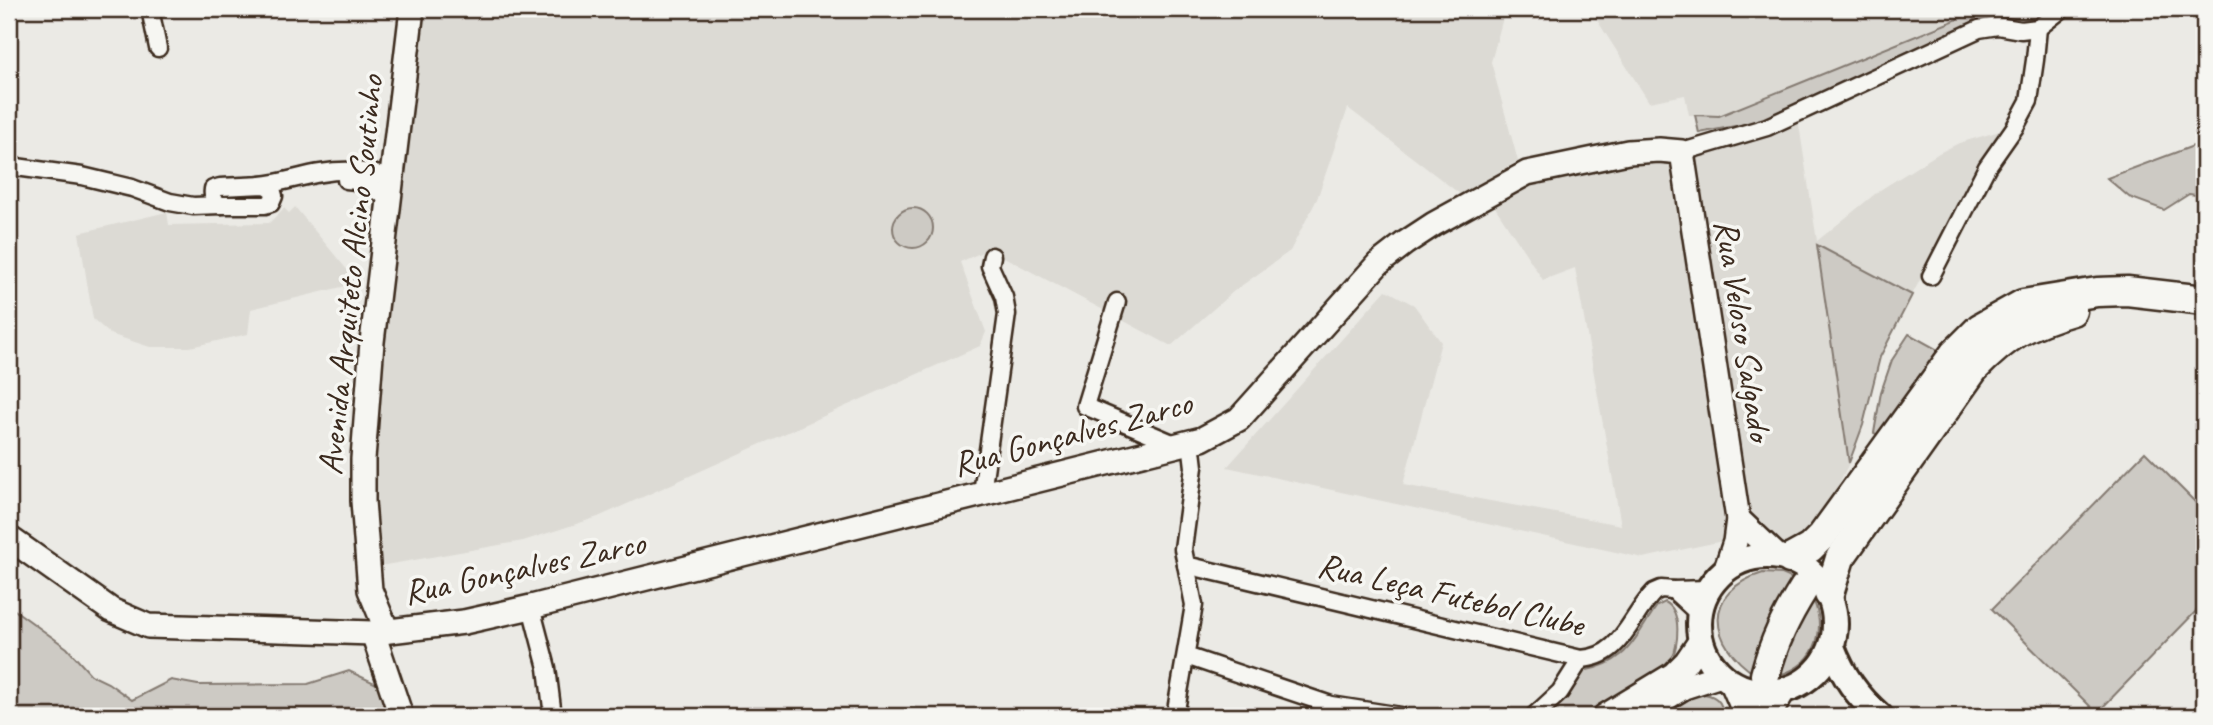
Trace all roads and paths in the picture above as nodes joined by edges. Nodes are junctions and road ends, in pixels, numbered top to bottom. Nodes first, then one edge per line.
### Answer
1 (150, 9) edge
2 (412, 9) edge
3 (2063, 9) edge
4 (2038, 28) junction
5 (158, 48) dead end
6 (397, 147) junction
7 (1682, 152) junction
8 (9, 166) edge
9 (371, 173) junction
10 (256, 185) junction
11 (213, 189) junction
12 (392, 189) junction
13 (145, 192) junction
14 (271, 203) junction
15 (221, 205) junction
16 (992, 256) dead end
17 (1931, 276) dead end
18 (2204, 300) edge
19 (1117, 302) dead end
20 (2044, 302) junction
21 (2204, 313) edge
22 (1184, 443) junction
23 (982, 493) junction
24 (1738, 519) junction
25 (9, 538) edge
26 (1826, 556) tunnel mouth
27 (1783, 558) junction
28 (1186, 565) junction
29 (1726, 569) junction
30 (1708, 589) junction
31 (1673, 590) junction
32 (1816, 591) junction
33 (531, 607) junction
34 (1699, 614) junction
35 (373, 632) junction
36 (1701, 640) junction
37 (1832, 647) junction
38 (1186, 656) junction
39 (1581, 659) junction
40 (1727, 679) junction
41 (1808, 679) junction
42 (1774, 682) junction
43 (1860, 698) junction
44 (1758, 715) edge
45 (401, 716) edge
46 (553, 716) edge
47 (1175, 716) edge
48 (1401, 716) edge
49 (1534, 716) edge
50 (1605, 716) edge
51 (1637, 716) edge
52 (1880, 716) edge

1 - 5 street
2 - 6 street, Avenida Arquiteto Alcino Soutinho
3 - 4 street
4 - 7 street, Rua Gonçalves Zarco
4 - 17 street
6 - 9 street
6 - 12 street, Avenida Arquiteto Alcino Soutinho
7 - 22 street, Rua Gonçalves Zarco
7 - 24 street, Rua Veloso Salgado
8 - 13 street
9 - 10 street
9 - 12 street
10 - 11 street
10 - 14 street
11 - 13 street
11 - 15 street
12 - 14 street
12 - 35 street, Avenida Arquiteto Alcino Soutinho
13 - 15 street
14 - 15 street
16 - 23 street
18 - 20 highway
19 - 22 street
20 - 26 highway
20 - 27 highway
21 - 32 highway
22 - 23 street, Rua Gonçalves Zarco
22 - 28 street
23 - 33 street, Rua Gonçalves Zarco
24 - 27 street
24 - 29 street, Rua Veloso Salgado
25 - 35 street, Rua Gonçalves Zarco
27 - 29 main road
27 - 32 main road
28 - 38 street
28 - 39 street, Rua Leça Futebol Clube
29 - 30 main road
30 - 31 street, Rua Leça Futebol Clube
30 - 34 main road
31 - 34 street
31 - 39 street, Rua Leça Futebol Clube
32 - 37 main road
32 - 42 highway
33 - 35 street, Rua Gonçalves Zarco
33 - 46 street
34 - 36 main road
35 - 45 street, Avenida Arquiteto Alcino Soutinho
36 - 40 main road
36 - 50 street
37 - 41 main road
37 - 43 main road
38 - 47 street
38 - 48 street
39 - 49 street
40 - 42 main road
40 - 44 street
40 - 51 street
41 - 42 main road
41 - 43 main road
42 - 44 street
43 - 52 main road

